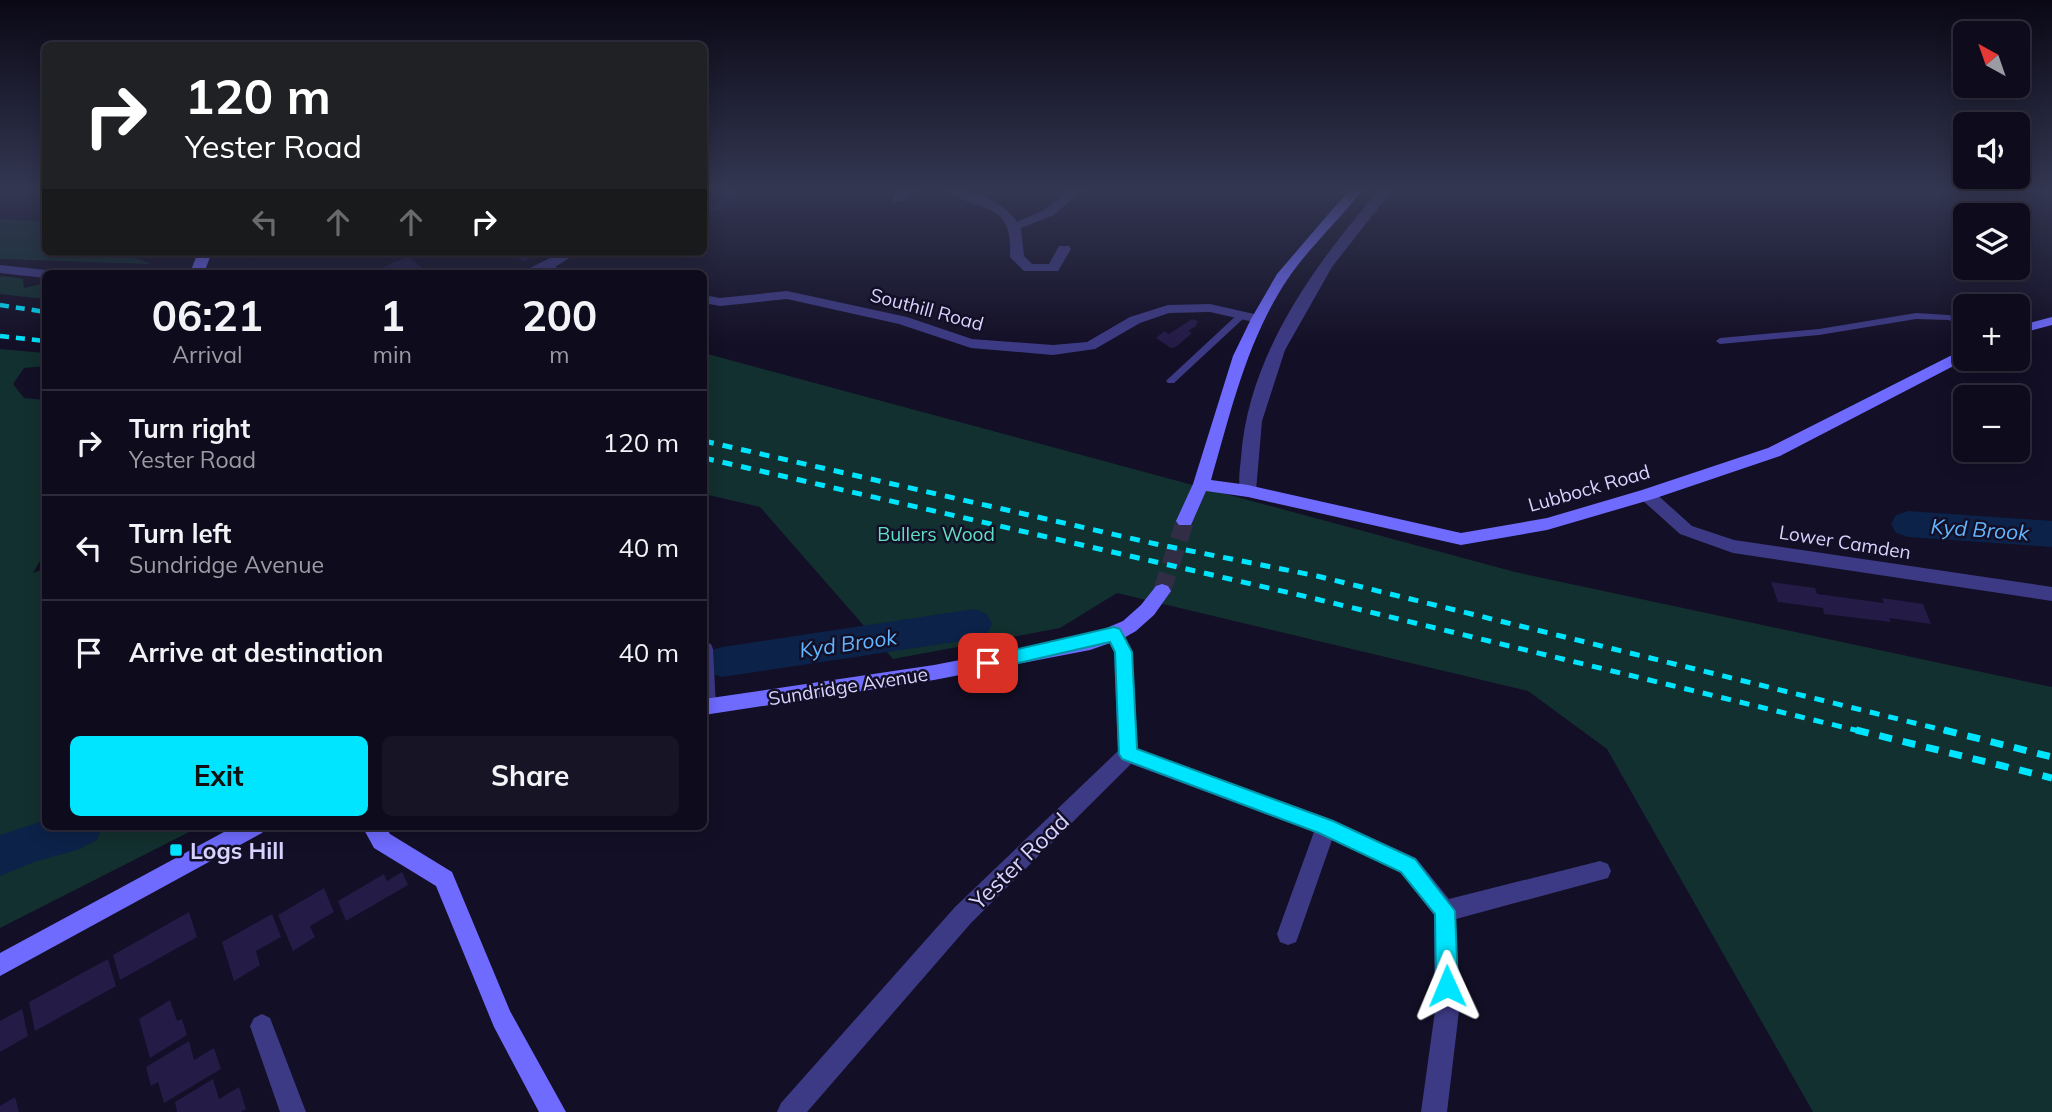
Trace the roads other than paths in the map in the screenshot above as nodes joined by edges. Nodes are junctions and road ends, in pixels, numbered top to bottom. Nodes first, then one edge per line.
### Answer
1 (1018, 241) edge
2 (1313, 241) edge
3 (1345, 241) edge
4 (1064, 249) dead end
5 (564, 256) edge
6 (542, 268) junction
7 (0, 269) edge
8 (536, 270) edge
9 (552, 270) edge
10 (42, 274) edge
11 (707, 300) edge
12 (1242, 315) junction
13 (1953, 318) edge
14 (1258, 319) junction
15 (2050, 324) edge
16 (2030, 328) edge
17 (1720, 341) dead end
18 (1953, 360) edge
19 (1171, 382) dead end
20 (1201, 484) junction
21 (1248, 491) junction
22 (1647, 495) junction
23 (1185, 521) tunnel mouth
24 (1162, 592) tunnel mouth
25 (2052, 594) edge
26 (1114, 634) junction
27 (707, 707) edge
28 (1128, 754) junction
29 (1326, 827) junction
30 (247, 830) edge
31 (375, 830) edge
32 (1600, 870) dead end
33 (1445, 911) junction
34 (1288, 934) dead end
35 (0, 965) edge
36 (262, 1026) dead end
37 (798, 1110) edge
38 (293, 1112) edge
39 (553, 1112) edge
40 (1434, 1112) edge

1 - 4 street
2 - 14 street
3 - 21 street
5 - 6 street
6 - 8 street
6 - 9 street
7 - 10 street
11 - 12 street, Southill Road
12 - 14 street, Southill Road
12 - 19 lane
13 - 17 lane
14 - 20 street
15 - 16 street
18 - 22 street, Lubbock Road
20 - 21 street, Lubbock Road
20 - 23 street
21 - 22 street, Lubbock Road
22 - 25 street, Lower Camden
24 - 26 street
26 - 27 street, Sundridge Avenue
26 - 28 street
28 - 29 street
28 - 37 street, Yester Road
29 - 33 street
29 - 34 street
30 - 35 street
31 - 39 street
32 - 33 street
33 - 40 street
36 - 38 street

